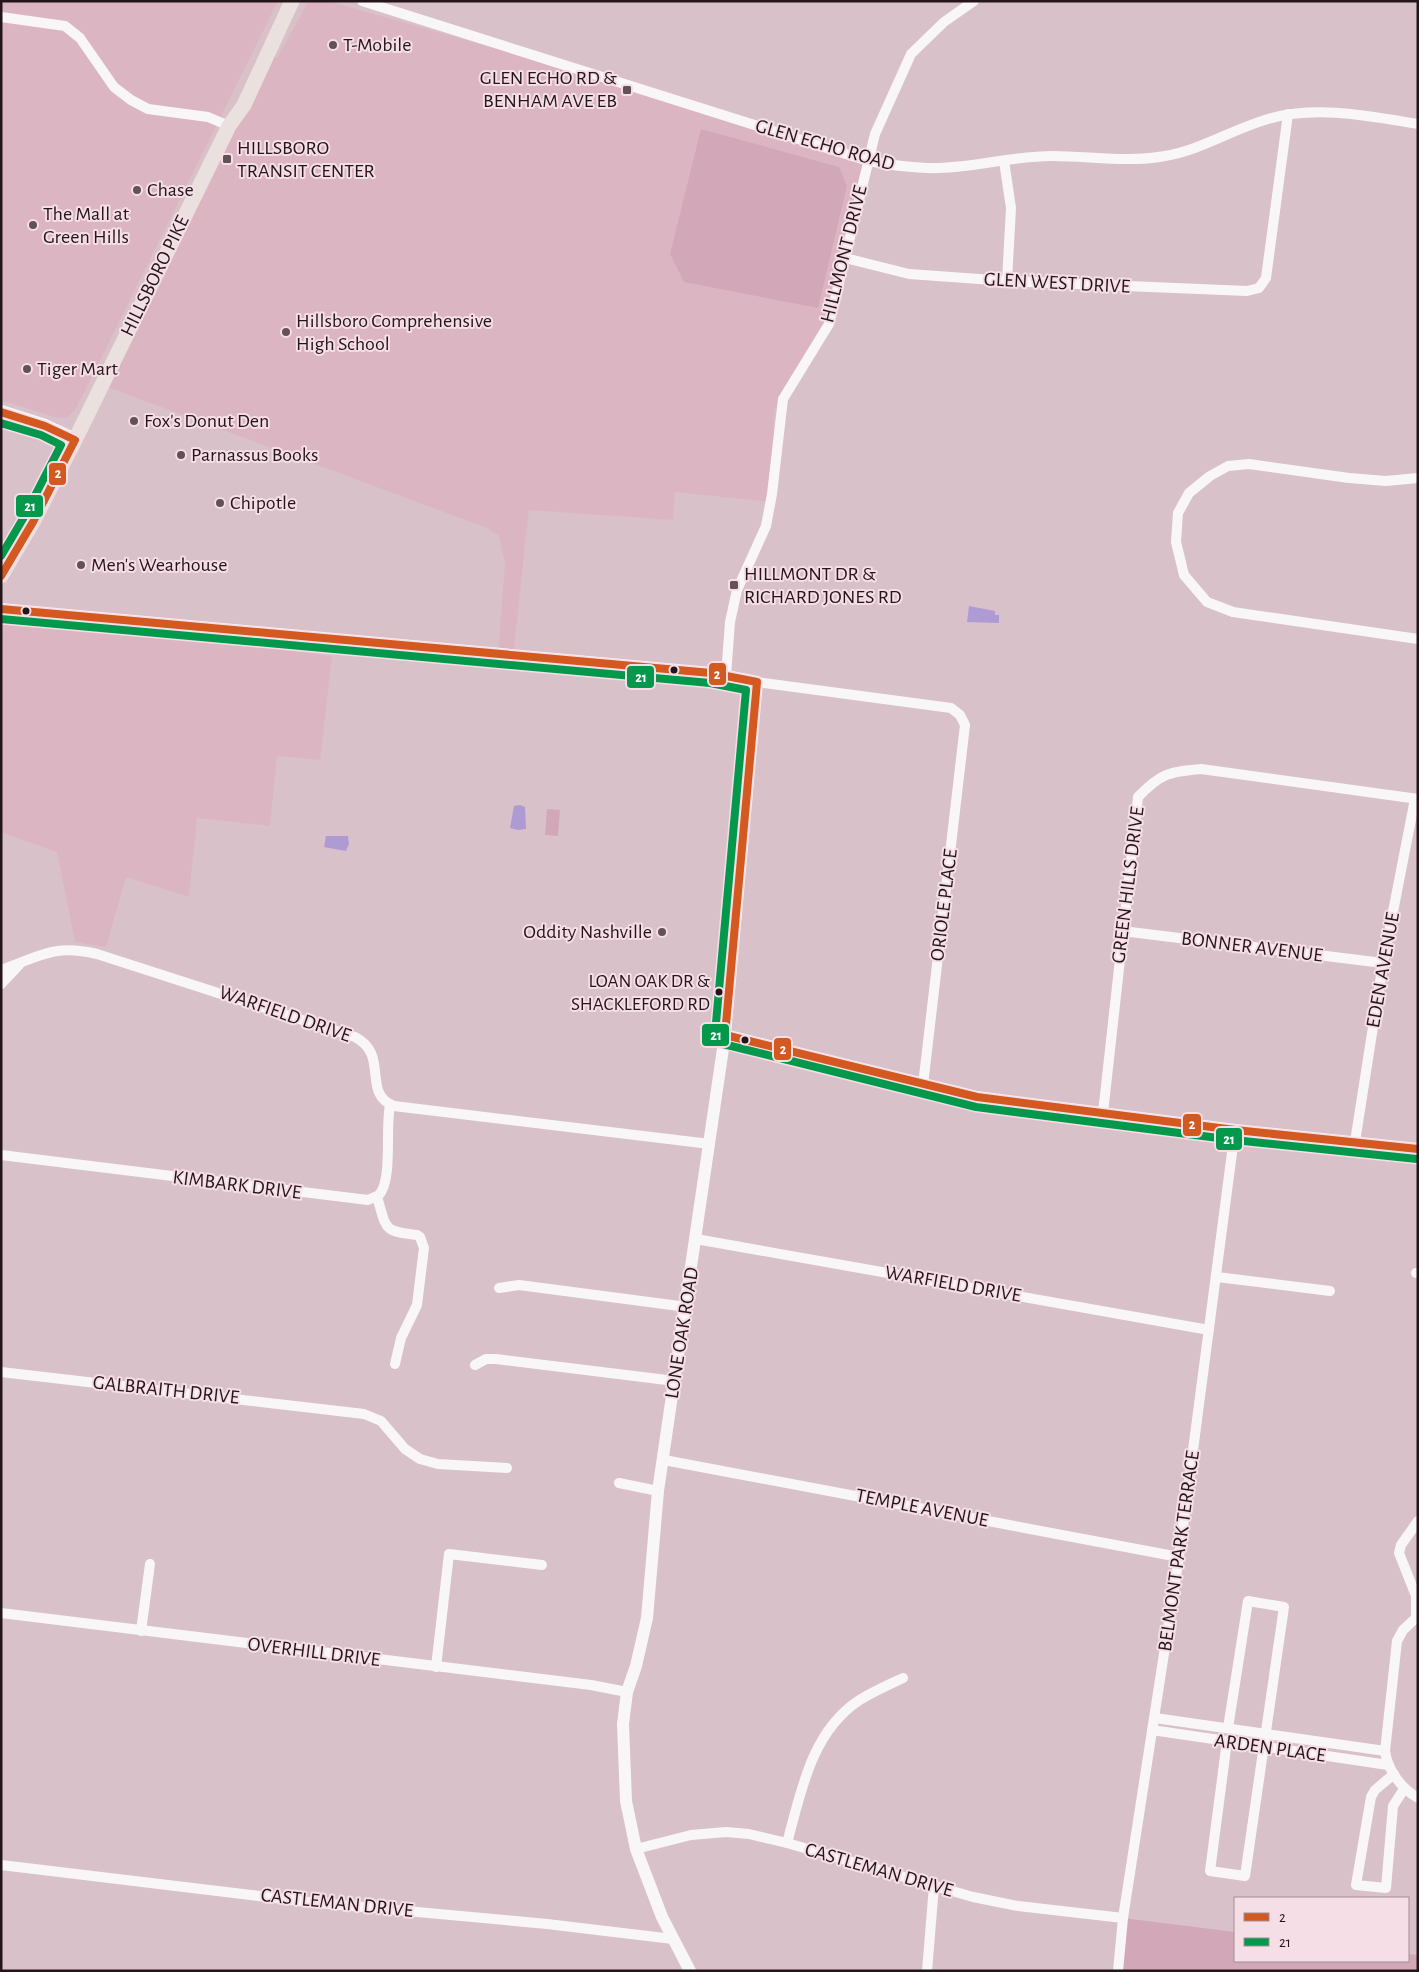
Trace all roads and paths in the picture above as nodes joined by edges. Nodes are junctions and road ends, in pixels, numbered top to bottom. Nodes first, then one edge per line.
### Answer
1 (292, 1) edge
2 (362, 1) edge
3 (974, 1) edge
4 (1, 17) edge
5 (1288, 114) junction
6 (1418, 124) edge
7 (230, 126) junction
8 (868, 161) junction
9 (1004, 161) junction
10 (845, 258) junction
11 (1008, 281) junction
12 (1, 412) edge
13 (75, 440) junction
14 (1418, 478) edge
15 (1, 576) edge
16 (1, 609) edge
17 (1418, 639) edge
18 (726, 676) junction
19 (757, 682) junction
20 (1416, 799) edge
21 (1122, 931) junction
22 (20, 963) junction
23 (1383, 963) junction
24 (1, 970) edge
25 (1, 984) edge
26 (725, 1035) junction
27 (923, 1084) junction
28 (390, 1105) junction
29 (1103, 1113) junction
30 (1235, 1130) junction
31 (1355, 1142) junction
32 (710, 1144) junction
33 (1418, 1149) edge
34 (1, 1155) edge
35 (377, 1197) junction
36 (696, 1238) junction
37 (1217, 1277) junction
38 (499, 1288) dead end
39 (1330, 1291) dead end
40 (687, 1307) junction
41 (1210, 1330) junction
42 (395, 1364) dead end
43 (475, 1365) dead end
44 (1, 1372) edge
45 (675, 1382) junction
46 (664, 1460) junction
47 (507, 1468) dead end
48 (619, 1483) dead end
49 (658, 1491) junction
50 (1418, 1521) edge
51 (1179, 1557) junction
52 (150, 1564) dead end
53 (542, 1565) dead end
54 (1, 1613) edge
55 (1417, 1618) edge
56 (141, 1630) junction
57 (436, 1667) junction
58 (903, 1678) dead end
59 (627, 1692) junction
60 (1155, 1718) junction
61 (1228, 1728) junction
62 (1152, 1730) junction
63 (1266, 1734) junction
64 (1227, 1742) junction
65 (1263, 1747) junction
66 (1384, 1751) junction
67 (1391, 1769) junction
68 (1404, 1789) junction
69 (1418, 1798) edge
70 (787, 1843) junction
71 (636, 1849) junction
72 (1, 1865) edge
73 (934, 1886) junction
74 (1123, 1918) junction
75 (673, 1939) junction
76 (690, 1971) edge
77 (927, 1971) edge
78 (1118, 1971) edge

1 - 7 main road, HILLSBORO PIKE
2 - 8 street, GLEN ECHO ROAD
3 - 8 street, HILLMONT DRIVE
4 - 7 street
5 - 6 street, GLEN ECHO ROAD
5 - 9 street, GLEN ECHO ROAD
5 - 11 street, GLEN WEST DRIVE
7 - 13 main road, HILLSBORO PIKE
8 - 9 street, GLEN ECHO ROAD
8 - 10 street, HILLMONT DRIVE
9 - 11 street
10 - 11 street, GLEN WEST DRIVE
10 - 18 street, HILLMONT DRIVE
12 - 13 main road
13 - 15 main road, HILLSBORO PIKE
14 - 17 street
16 - 18 street
18 - 19 street
19 - 26 street, LONE OAK ROAD
19 - 27 street, ORIOLE PLACE
20 - 21 street, GREEN HILLS DRIVE
20 - 23 street, EDEN AVENUE
21 - 23 street, BONNER AVENUE
21 - 29 street, GREEN HILLS DRIVE
22 - 24 street, WARFIELD DRIVE
22 - 25 street
22 - 28 street, WARFIELD DRIVE
23 - 31 street, EDEN AVENUE
26 - 27 street
26 - 32 street, LONE OAK ROAD
27 - 29 street
28 - 32 street
28 - 35 street
29 - 30 street
30 - 31 street
30 - 37 street, BELMONT PARK TERRACE
31 - 33 street
32 - 36 street, LONE OAK ROAD
34 - 35 street, KIMBARK DRIVE
35 - 42 street
36 - 40 street, LONE OAK ROAD
36 - 41 street, WARFIELD DRIVE
37 - 39 street
37 - 41 street, BELMONT PARK TERRACE
38 - 40 street
40 - 45 street, LONE OAK ROAD
41 - 51 street, BELMONT PARK TERRACE
43 - 45 street
44 - 47 street, GALBRAITH DRIVE
45 - 46 street, LONE OAK ROAD
46 - 49 street, LONE OAK ROAD
46 - 51 street, TEMPLE AVENUE
48 - 49 street
49 - 59 street, LONE OAK ROAD
50 - 55 street
51 - 60 street, BELMONT PARK TERRACE
52 - 56 street
53 - 57 street
54 - 56 street, OVERHILL DRIVE
55 - 66 street
56 - 57 street, OVERHILL DRIVE
57 - 59 street, OVERHILL DRIVE
58 - 70 street
59 - 71 street, LONE OAK ROAD
60 - 61 street, ARDEN PLACE
60 - 62 street, BELMONT PARK TERRACE
61 - 63 street, ARDEN PLACE
61 - 63 street
62 - 64 street, ARDEN PLACE
62 - 74 street, BELMONT PARK TERRACE
63 - 65 street
63 - 66 street, ARDEN PLACE
64 - 65 street, ARDEN PLACE
64 - 65 street
65 - 67 street, ARDEN PLACE
66 - 67 street
67 - 68 street
67 - 68 street
68 - 69 street
70 - 71 street, CASTLEMAN DRIVE
70 - 73 street, CASTLEMAN DRIVE
71 - 75 street, LONE OAK ROAD
72 - 75 street, CASTLEMAN DRIVE
73 - 74 street, CASTLEMAN DRIVE
73 - 77 street
74 - 78 street, BELMONT PARK TERRACE
75 - 76 street, LONE OAK ROAD

